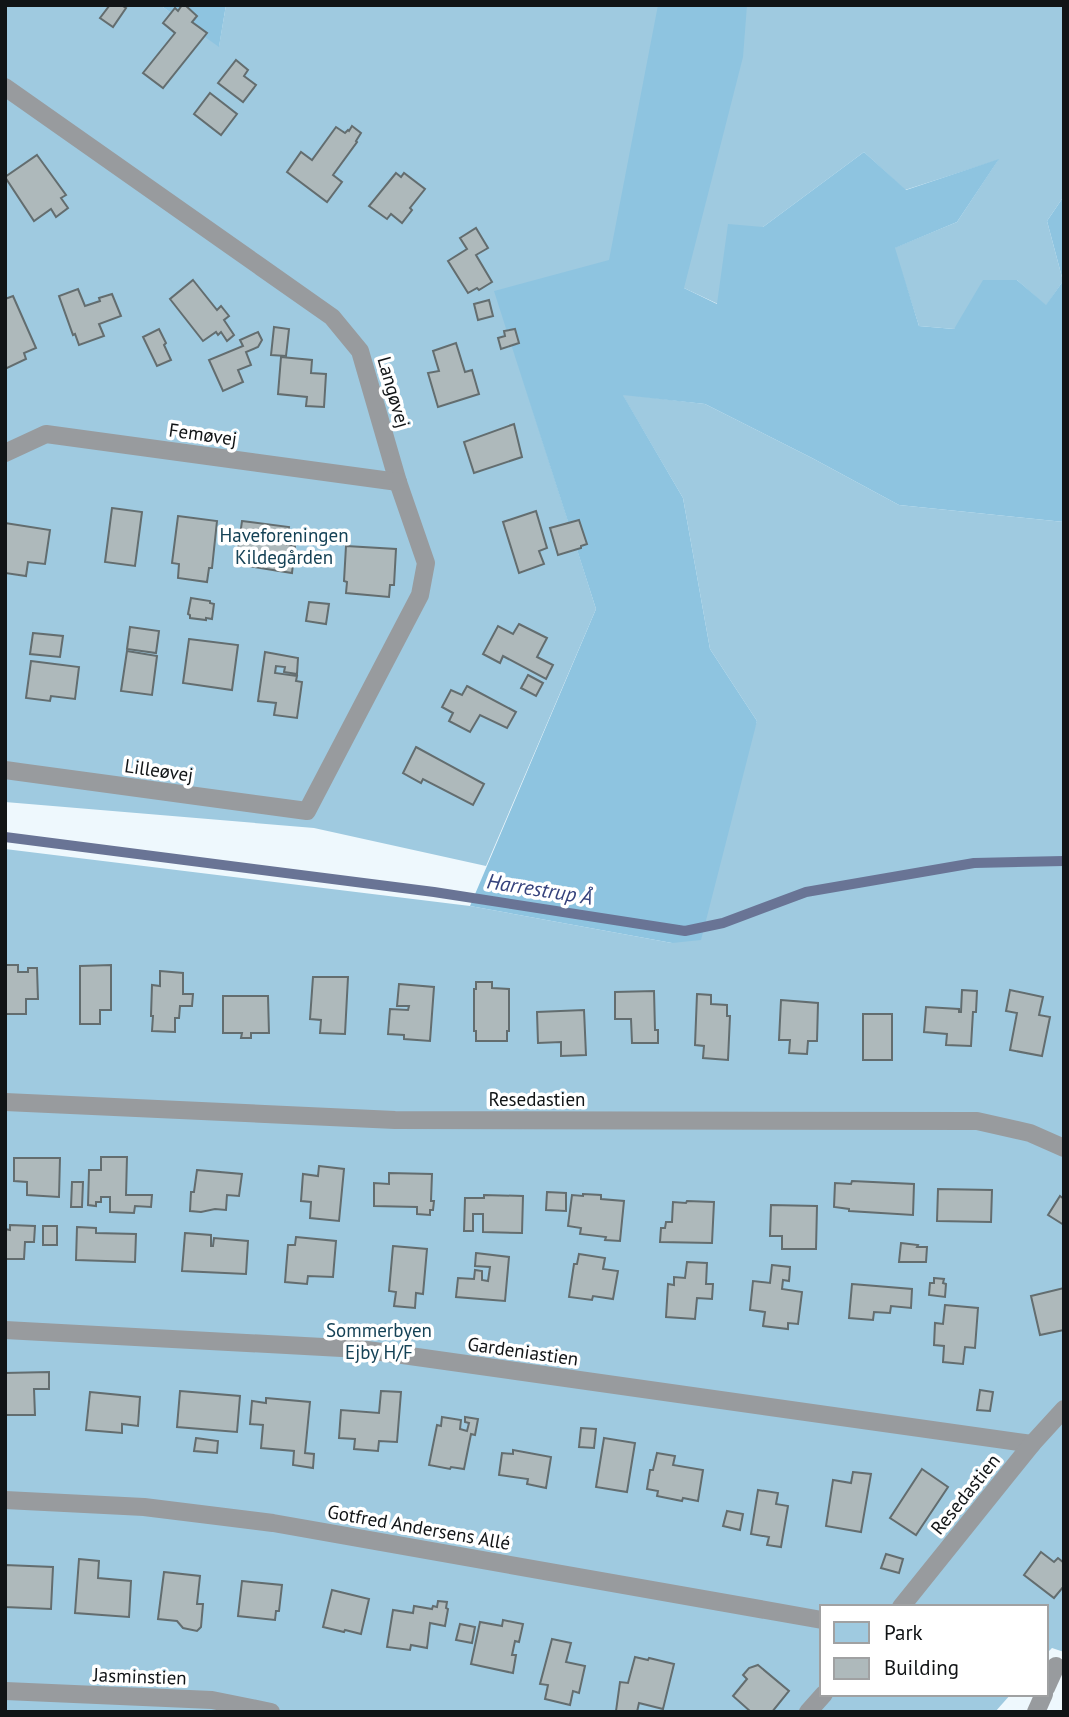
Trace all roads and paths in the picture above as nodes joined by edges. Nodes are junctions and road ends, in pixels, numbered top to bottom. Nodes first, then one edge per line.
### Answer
1 (5, 87) edge
2 (5, 453) edge
3 (398, 482) junction
4 (5, 770) edge
5 (307, 811) joint
6 (5, 1102) edge
7 (1064, 1148) edge
8 (5, 1330) edge
9 (1064, 1409) edge
10 (1032, 1444) junction
11 (5, 1500) edge
12 (903, 1605) edge
13 (820, 1620) edge
14 (1055, 1666) edge
15 (1048, 1683) edge
16 (5, 1691) edge
17 (822, 1696) edge
18 (1043, 1696) edge
19 (271, 1712) edge
20 (808, 1712) edge
21 (1036, 1712) edge

1 - 3 lane, Langøvej
2 - 3 lane, Femøvej
3 - 5 lane, Langøvej
4 - 5 lane, Lilleøvej
6 - 7 lane, Resedastien
8 - 10 lane, Gardeniastien
9 - 10 lane, Resedastien
10 - 12 lane, Resedastien
11 - 13 lane, Gotfred Andersens Allé
14 - 15 lane
16 - 19 lane, Jasminstien
17 - 20 lane
18 - 21 lane

